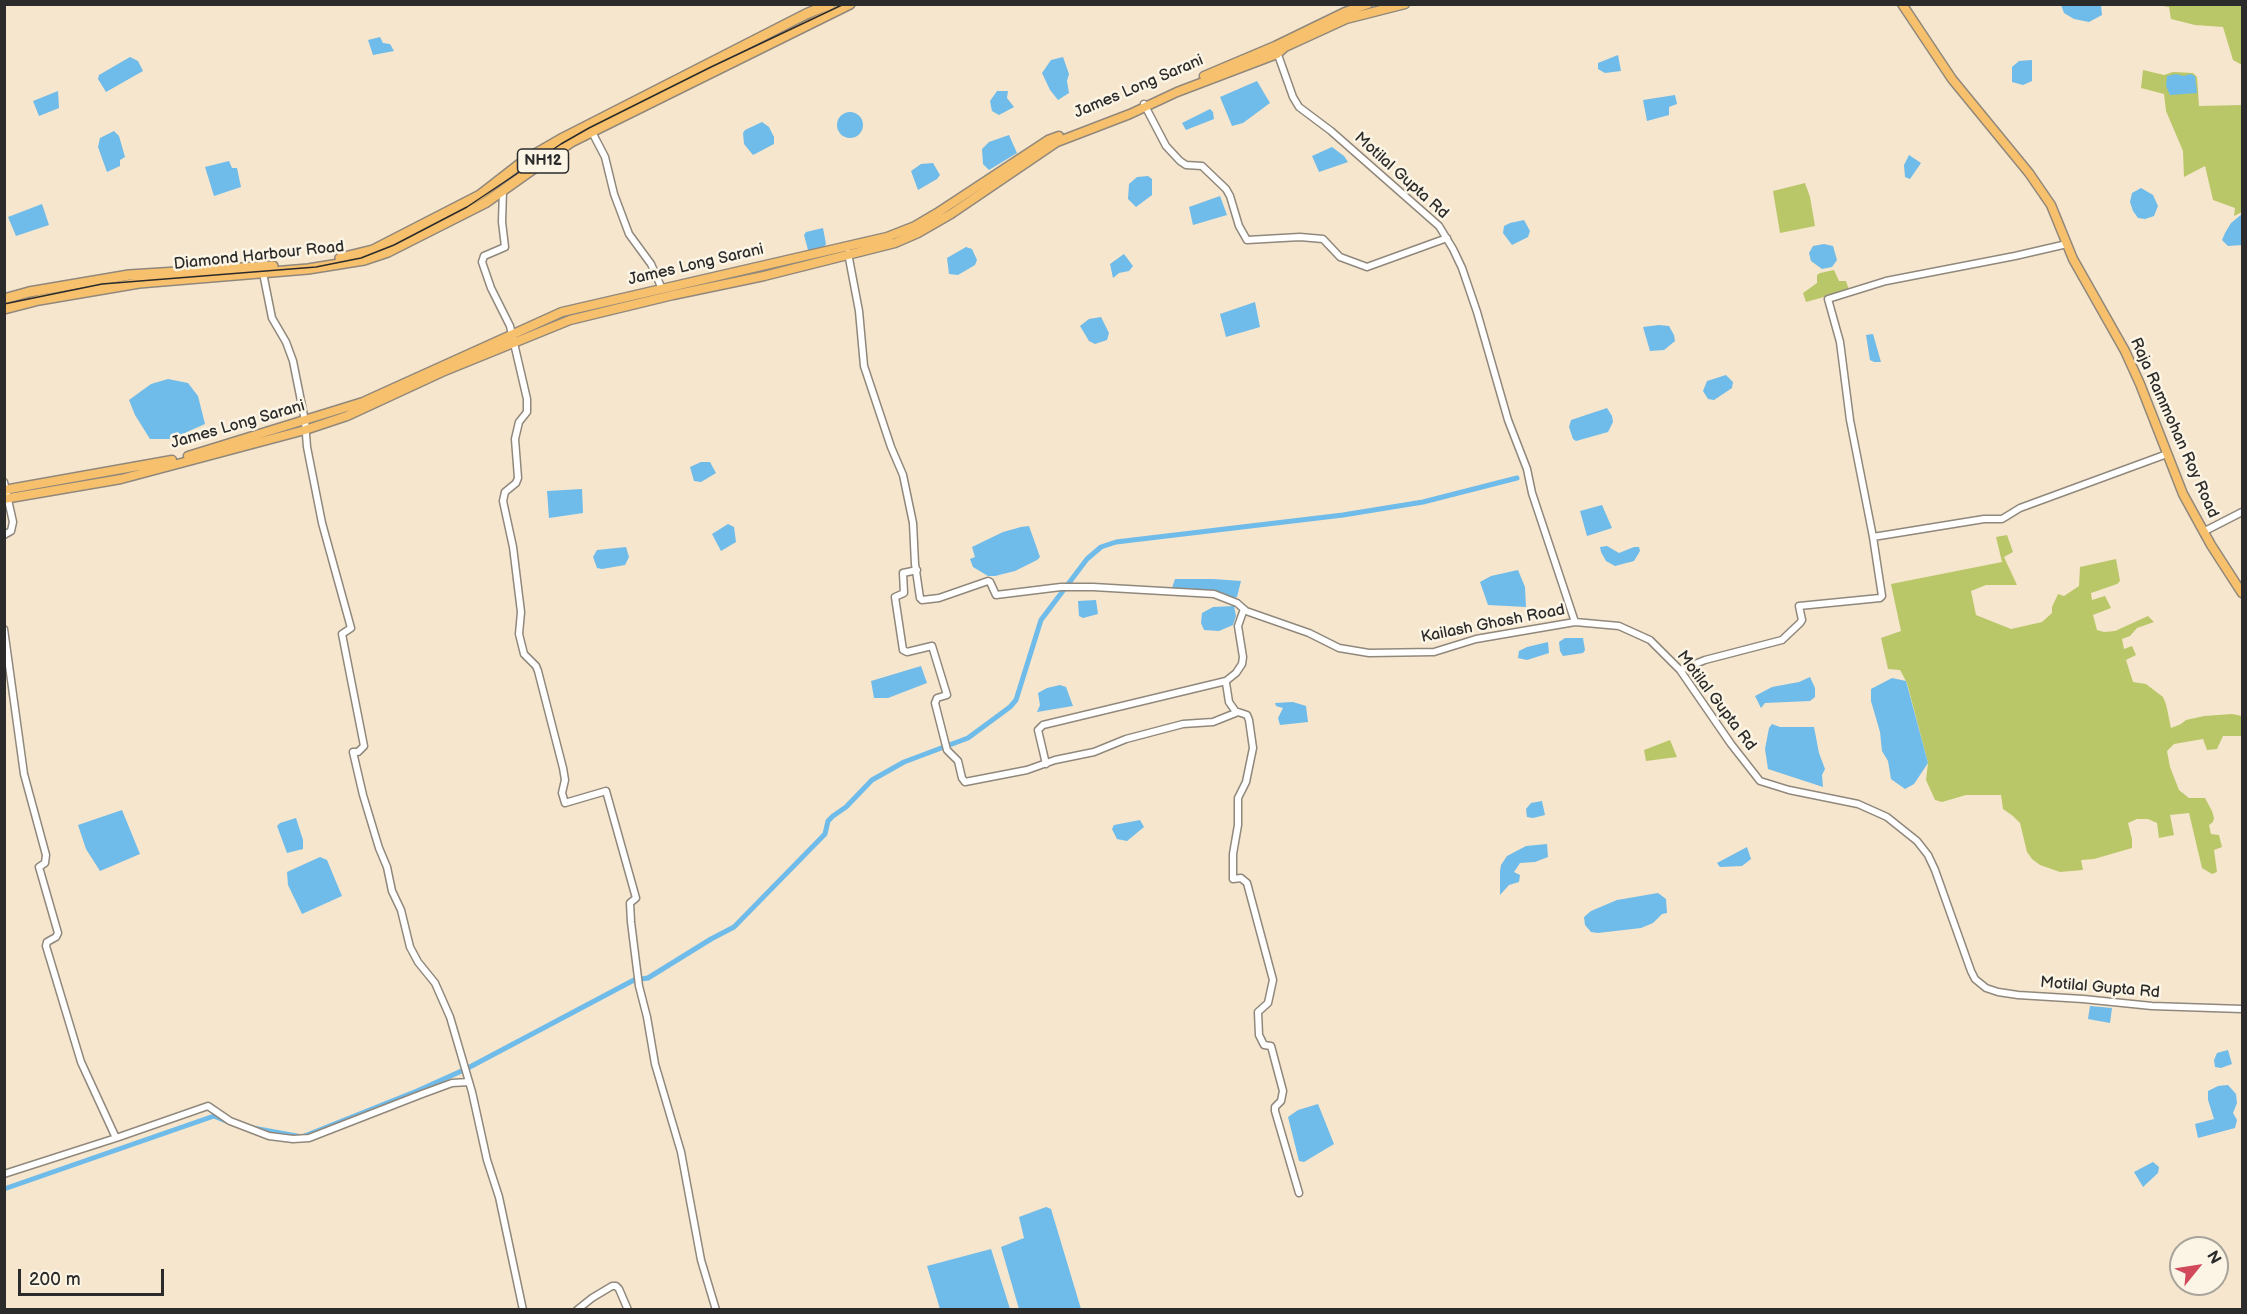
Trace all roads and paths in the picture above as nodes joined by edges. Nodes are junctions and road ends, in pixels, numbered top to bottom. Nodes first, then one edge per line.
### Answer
1 (830, 4) edge
2 (850, 4) edge
3 (1368, 4) edge
4 (1405, 4) edge
5 (1902, 4) edge
6 (1276, 50) junction
7 (694, 76) junction
8 (1144, 105) junction
9 (592, 132) junction
10 (502, 185) junction
11 (1447, 238) junction
12 (2067, 244) junction
13 (848, 250) junction
14 (263, 273) junction
15 (745, 275) junction
16 (140, 279) junction
17 (662, 289) junction
18 (4, 299) edge
19 (4, 309) edge
20 (513, 338) junction
21 (305, 426) junction
22 (2167, 454) junction
23 (6, 491) edge
24 (2242, 512) edge
25 (2203, 532) junction
26 (4, 535) edge
27 (1873, 537) junction
28 (917, 570) junction
29 (2242, 593) edge
30 (1244, 609) junction
31 (1575, 622) junction
32 (4, 629) edge
33 (1680, 670) junction
34 (1226, 681) junction
35 (1236, 712) junction
36 (1046, 764) junction
37 (2242, 1009) edge
38 (469, 1082) junction
39 (116, 1138) junction
40 (4, 1174) edge
41 (1299, 1193) dead end
42 (523, 1310) edge
43 (578, 1310) edge
44 (628, 1310) edge
45 (716, 1310) edge

1 - 7 highway, Diamond Harbour Road / NH12
2 - 7 highway, Diamond Harbour Road / NH12
3 - 6 main road, James Long Sarani
4 - 6 main road
5 - 12 main road, Raja Rammohan Roy Road
6 - 8 main road, James Long Sarani
6 - 11 street, Motilal Gupta Rd
7 - 9 highway, Diamond Harbour Road / NH12
7 - 10 highway, Diamond Harbour Road / NH12
8 - 11 street
8 - 13 main road, James Long Sarani
9 - 10 highway, Diamond Harbour Road / NH12
9 - 17 street
10 - 14 highway, Diamond Harbour Road / NH12
10 - 16 highway, Diamond Harbour Road / NH12
10 - 20 street
11 - 31 street, Motilal Gupta Rd
12 - 22 main road, Raja Rammohan Roy Road
12 - 27 street
13 - 15 main road, James Long Sarani
13 - 28 street
14 - 16 highway, Diamond Harbour Road / NH12
14 - 21 street
15 - 17 main road, James Long Sarani
15 - 20 main road
16 - 18 highway, Diamond Harbour Road / NH12
16 - 19 highway, Diamond Harbour Road / NH12
17 - 20 main road, James Long Sarani
20 - 21 main road, James Long Sarani
20 - 45 street
21 - 23 main road, James Long Sarani
21 - 38 street
22 - 25 main road, Raja Rammohan Roy Road
22 - 27 street
23 - 26 street
24 - 25 street
25 - 29 main road, Raja Rammohan Roy Road
27 - 33 street
28 - 30 street, Kailash Ghosh Road
28 - 36 street
30 - 31 street, Kailash Ghosh Road
30 - 34 street
31 - 33 street, Motilal Gupta Rd
32 - 39 street
33 - 37 street, Motilal Gupta Rd
34 - 35 street
34 - 36 street
35 - 36 street
35 - 41 street
38 - 39 street
38 - 42 street
39 - 40 street
43 - 44 street

